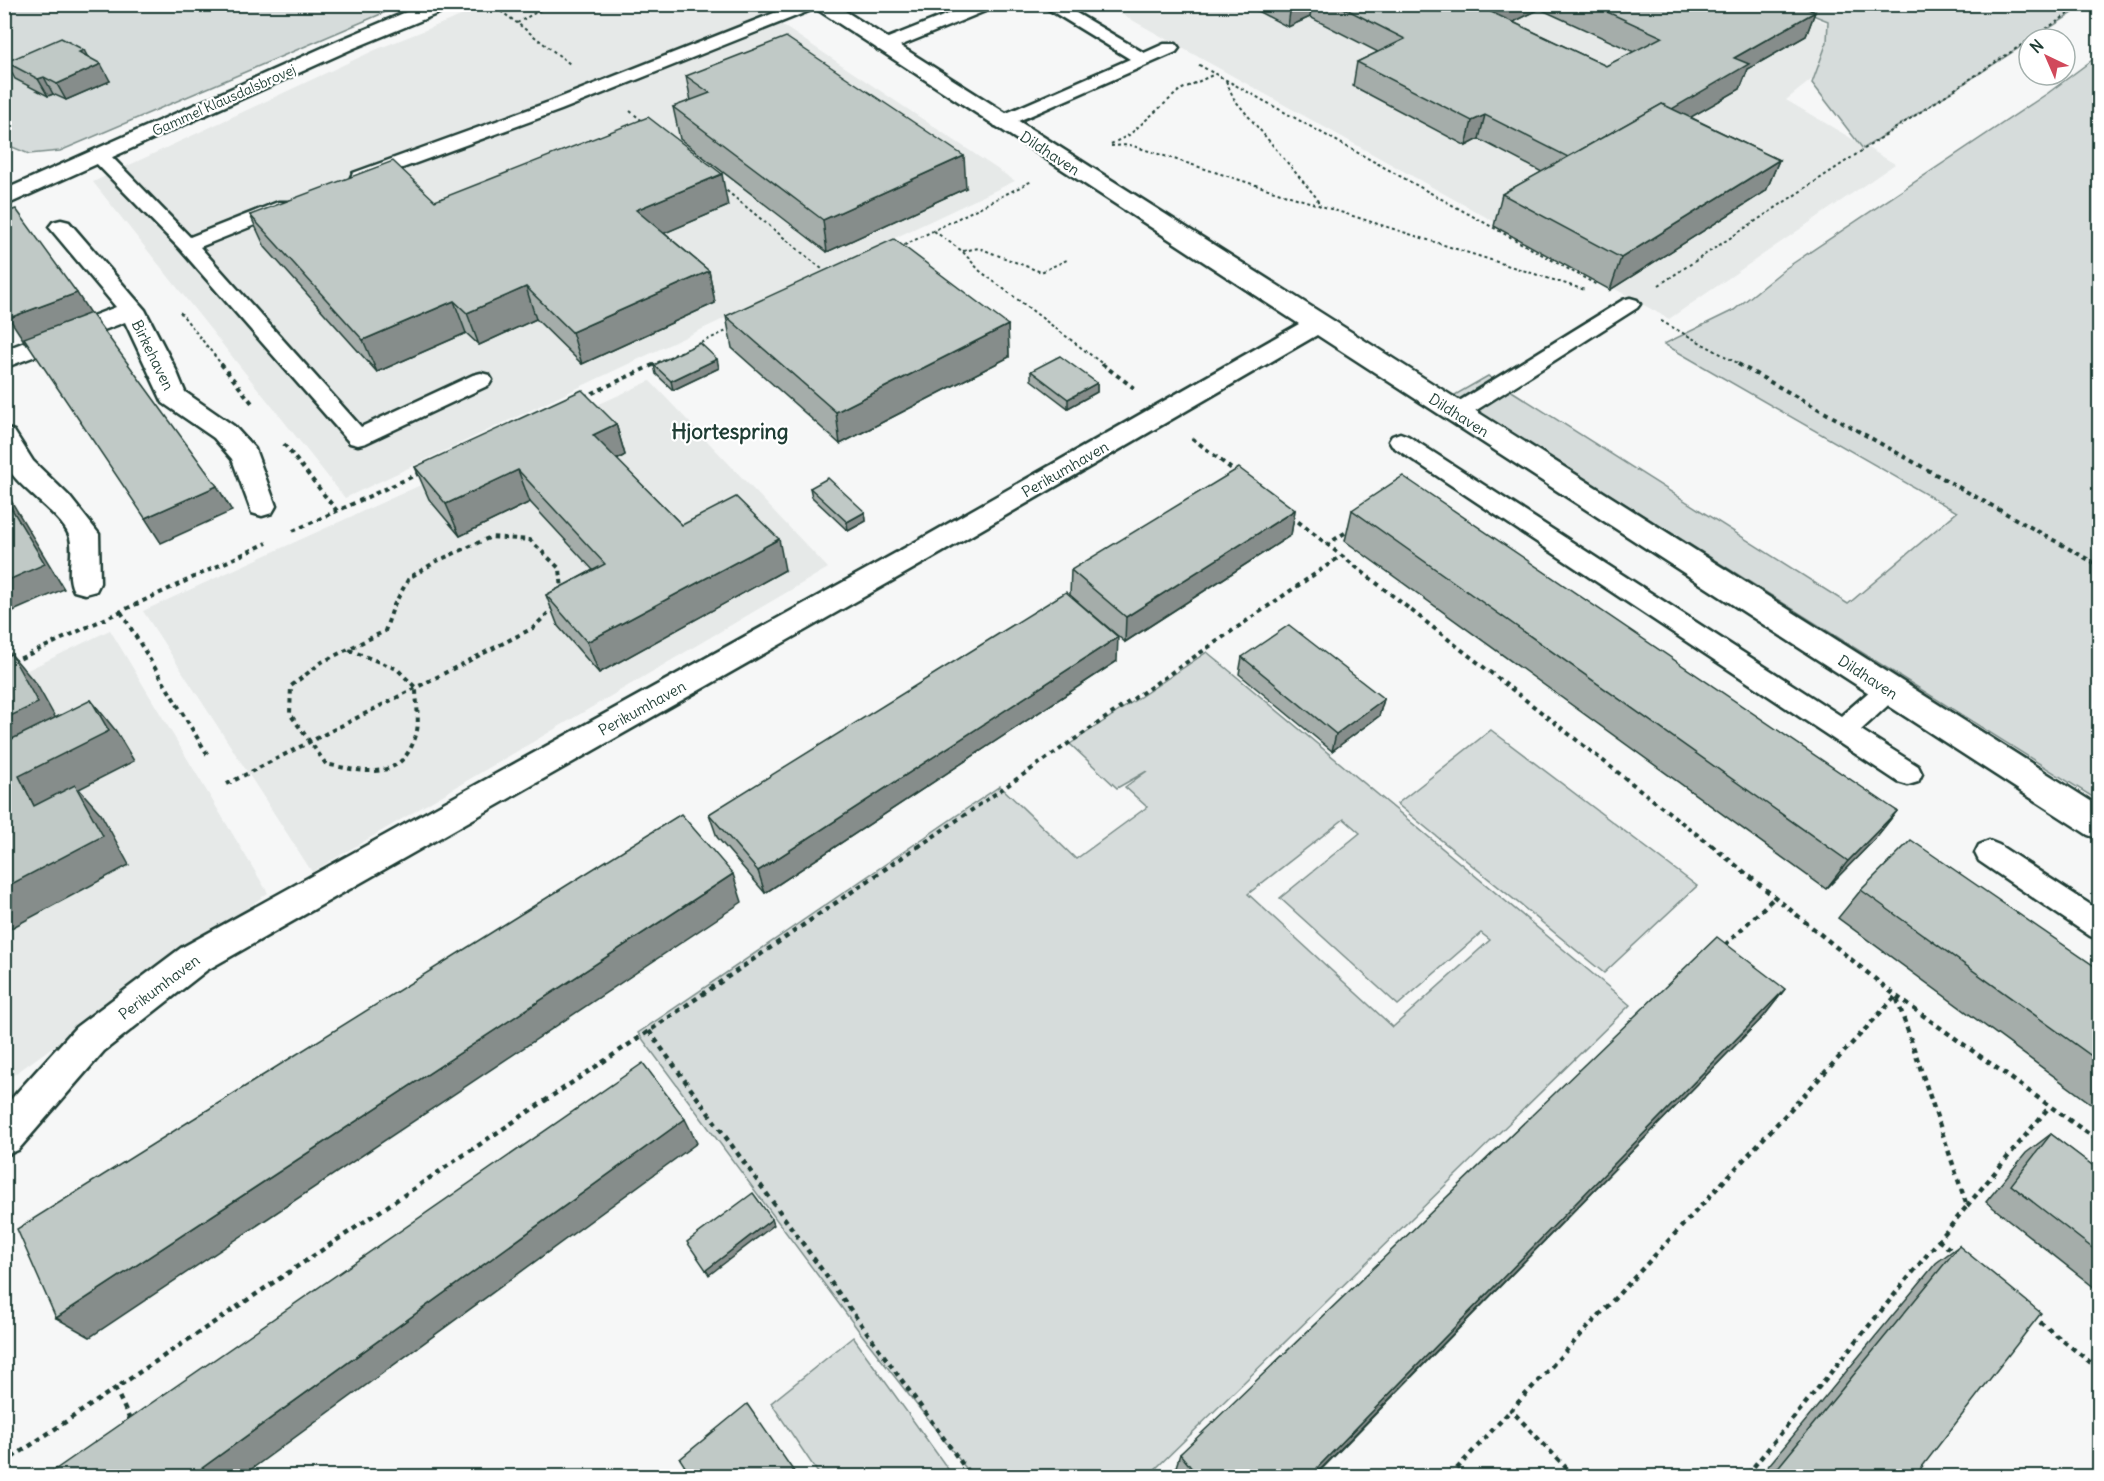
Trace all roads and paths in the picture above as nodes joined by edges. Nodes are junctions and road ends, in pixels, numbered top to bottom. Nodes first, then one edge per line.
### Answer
1 (444, 4) edge
2 (491, 4) edge
3 (550, 4) edge
4 (813, 4) edge
5 (819, 4) edge
6 (989, 4) edge
7 (1048, 4) edge
8 (2083, 4) edge
9 (517, 23) junction
10 (2049, 27) edge
11 (884, 46) junction
12 (1170, 48) dead end
13 (2017, 49) edge
14 (1144, 60) junction
15 (1215, 74) dead end
16 (1225, 79) dead end
17 (601, 87) junction
18 (1001, 122) junction
19 (646, 124) edge
20 (100, 156) junction
21 (1040, 177) dead end
22 (4, 178) edge
23 (718, 184) edge
24 (340, 185) edge
25 (29, 188) junction
26 (4, 200) edge
27 (299, 201) edge
28 (1320, 207) junction
29 (61, 226) dead end
30 (934, 231) junction
31 (188, 244) junction
32 (894, 251) edge
33 (962, 251) junction
34 (1067, 260) dead end
35 (835, 280) edge
36 (1630, 304) junction
37 (177, 308) dead end
38 (132, 310) junction
39 (742, 323) edge
40 (1316, 325) junction
41 (4, 360) edge
42 (481, 380) dead end
43 (1134, 388) dead end
44 (580, 399) edge
45 (257, 410) dead end
46 (1456, 413) junction
47 (1183, 431) dead end
48 (4, 437) edge
49 (279, 437) dead end
50 (1400, 441) dead end
51 (427, 470) edge
52 (1243, 478) edge
53 (262, 506) dead end
54 (337, 511) junction
55 (1289, 515) edge
56 (1356, 526) edge
57 (283, 536) dead end
58 (272, 541) dead end
59 (1326, 545) junction
60 (1341, 556) junction
61 (85, 584) dead end
62 (121, 612) junction
63 (349, 650) junction
64 (4, 666) edge
65 (416, 688) junction
66 (1888, 690) junction
67 (1842, 731) junction
68 (308, 742) junction
69 (209, 757) dead end
70 (1908, 774) dead end
71 (227, 784) dead end
72 (2100, 825) edge
73 (1989, 853) dead end
74 (1776, 896) junction
75 (2100, 927) edge
76 (1716, 954) edge
77 (1896, 996) junction
78 (649, 1031) junction
79 (2050, 1106) junction
80 (4, 1137) edge
81 (2100, 1142) edge
82 (1967, 1206) junction
83 (1938, 1240) junction
84 (1956, 1254) edge
85 (2028, 1312) edge
86 (2100, 1370) edge
87 (115, 1388) junction
88 (1511, 1410) junction
89 (134, 1428) edge
90 (4, 1463) edge
91 (971, 1476) edge
92 (1450, 1476) edge
93 (1574, 1476) edge
94 (1746, 1476) edge

1 - 20 street, Gammel Klausdalsbrovej
2 - 9 path
3 - 9 path
4 - 17 lane
5 - 11 street, Dildhaven
6 - 11 lane
7 - 14 lane
8 - 10 path
9 - 17 path
11 - 18 street, Dildhaven
12 - 14 lane
13 - 36 path
14 - 18 lane
15 - 28 path
16 - 28 path
17 - 19 path
17 - 24 lane
18 - 40 street, Dildhaven
20 - 25 street, Gammel Klausdalsbrovej
20 - 31 lane
21 - 30 path
22 - 25 street
23 - 35 path
25 - 26 street, Gammel Klausdalsbrovej
27 - 31 lane
28 - 36 path
29 - 38 street, Birkehaven
30 - 32 path
30 - 33 path
31 - 42 lane
33 - 34 path
33 - 43 path
36 - 46 lane
37 - 45 path
38 - 41 street, Birkehaven
38 - 53 street, Birkehaven
39 - 44 path
40 - 46 street, Dildhaven
40 - 80 street, Perikumhaven
46 - 66 street, Dildhaven
47 - 52 path
48 - 61 street
49 - 54 path
50 - 67 lane
51 - 54 path
54 - 57 path
55 - 59 path
56 - 59 path
58 - 62 path
59 - 60 path
60 - 74 path
60 - 78 path
62 - 64 path
62 - 69 path
63 - 65 path
63 - 65 path
63 - 68 path
65 - 68 path
65 - 68 path
66 - 67 lane
66 - 72 street, Dildhaven
67 - 70 lane
68 - 71 path
73 - 75 lane
74 - 76 path
74 - 77 path
77 - 79 path
77 - 82 path
77 - 88 path
78 - 87 path
78 - 91 path
79 - 81 path
79 - 82 path
82 - 83 path
83 - 84 path
83 - 94 path
85 - 86 path
87 - 89 path
87 - 90 path
88 - 92 path
88 - 93 path

